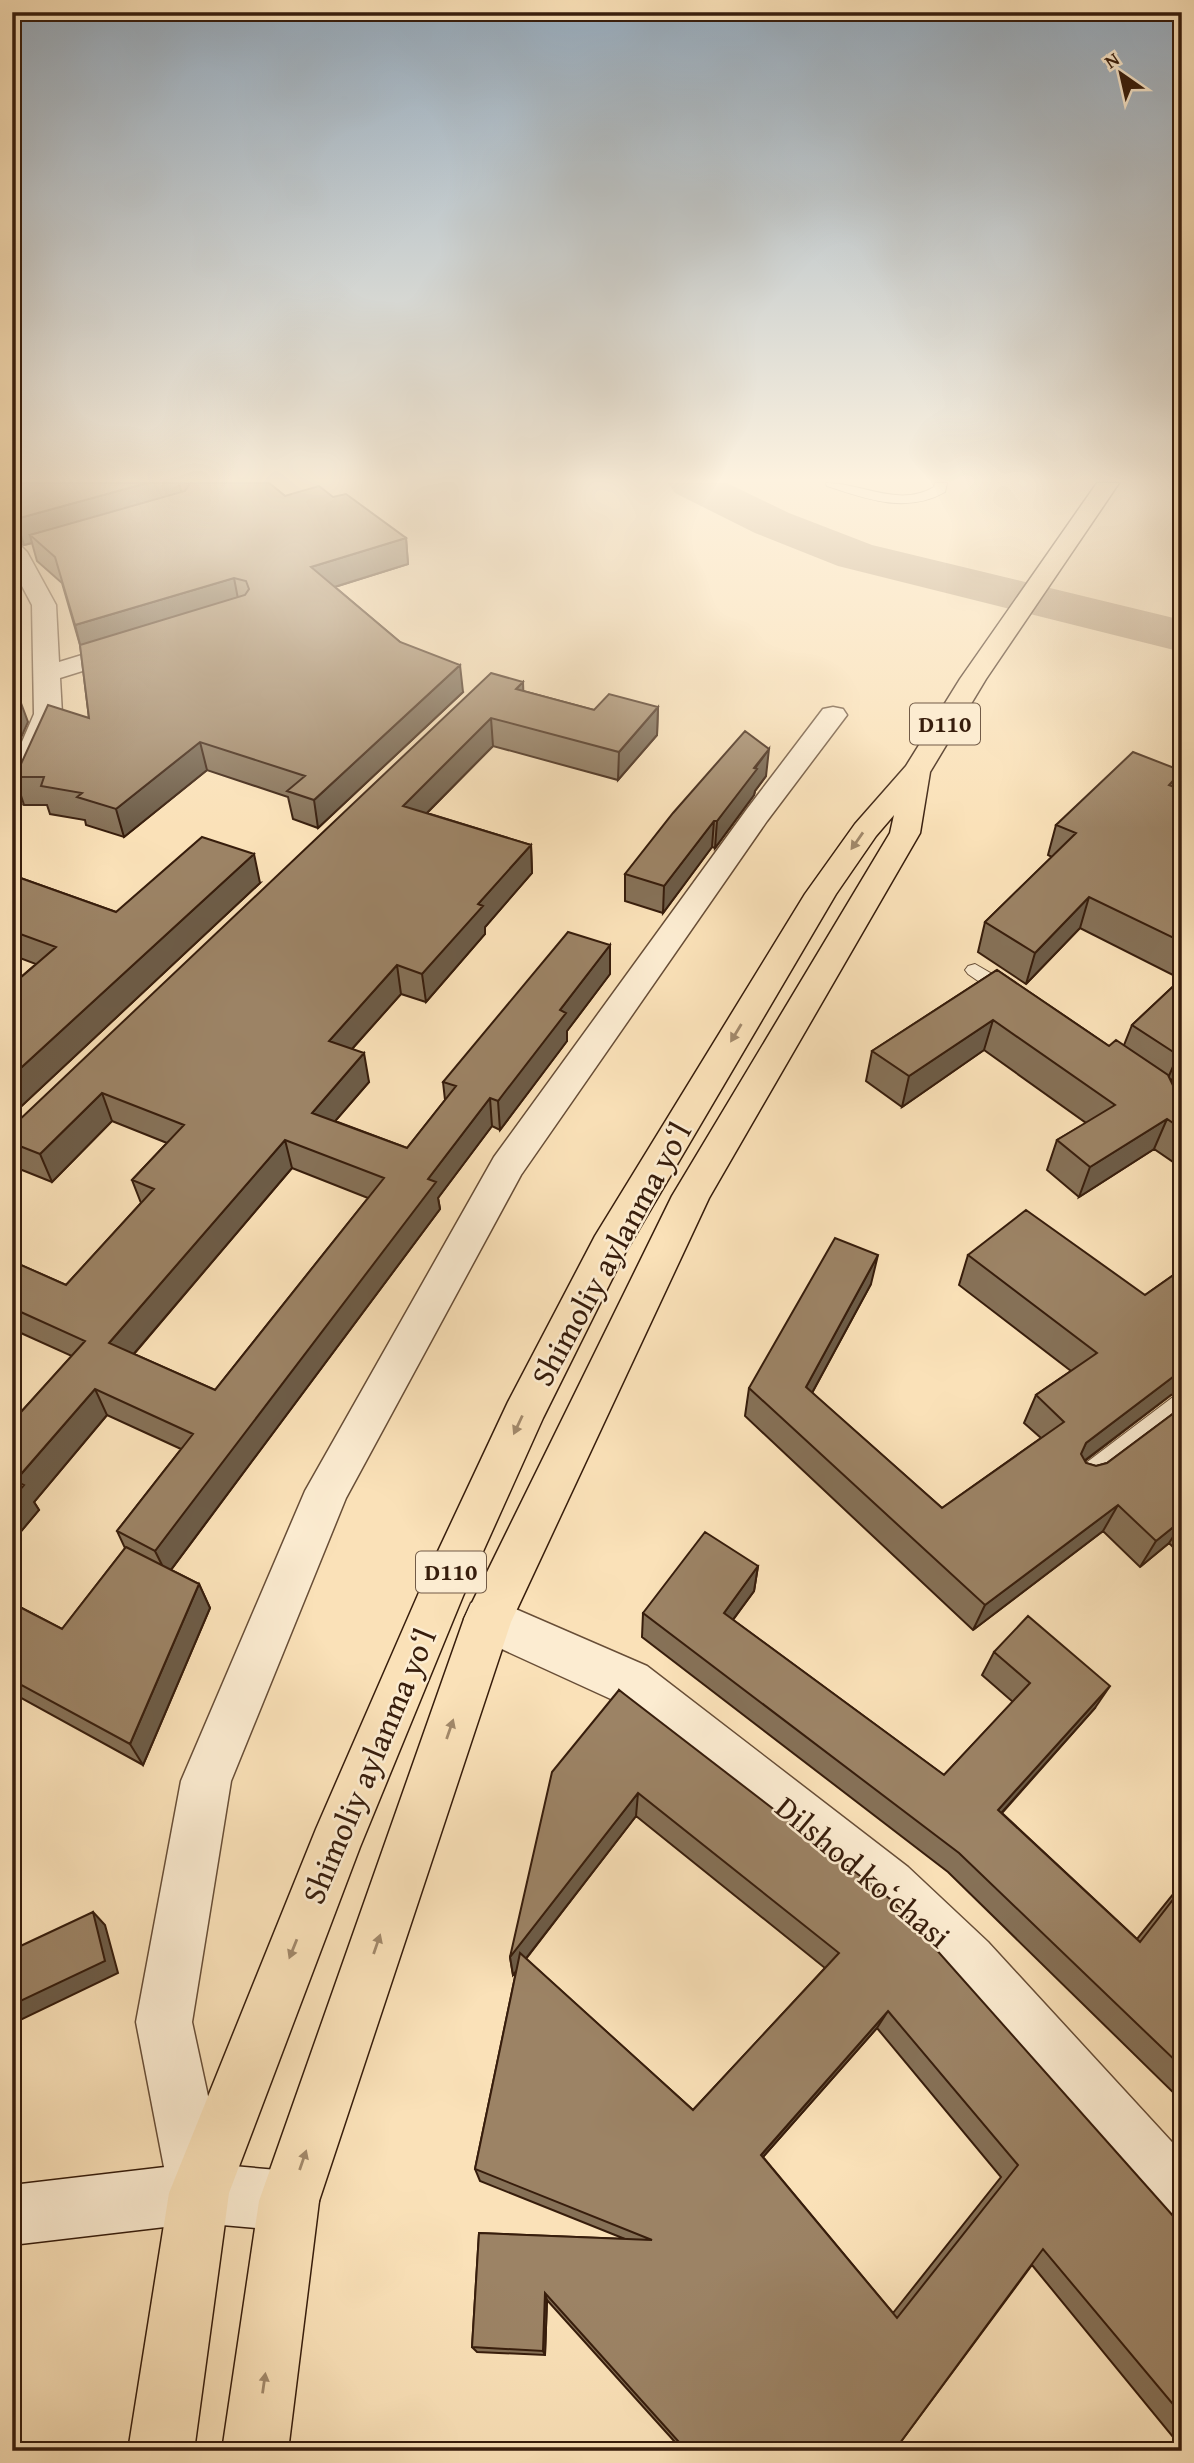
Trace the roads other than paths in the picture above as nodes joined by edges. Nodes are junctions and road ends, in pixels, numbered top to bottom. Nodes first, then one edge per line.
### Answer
1 (41, 598) edge
2 (1028, 598) edge
3 (149, 642) edge
4 (46, 674) junction
5 (833, 715) dead end
6 (916, 770) junction
7 (12, 798) edge
8 (975, 970) dead end
9 (1031, 1008) edge
10 (1182, 1404) edge
11 (1083, 1480) edge
12 (488, 1619) junction
13 (199, 2193) junction
14 (1182, 2197) edge
15 (289, 2201) junction
16 (12, 2215) edge
17 (161, 2451) edge
18 (255, 2451) edge

1 - 4 street
2 - 6 main road, Shimoliy aylanma yoʻl / D110
3 - 4 street
4 - 7 street
5 - 13 street
6 - 12 main road, Shimoliy aylanma yoʻl / D110
6 -> 13 main road, Shimoliy aylanma yoʻl / D110
8 - 9 lane
10 - 11 lane
12 - 14 street, Dilshod koʻchasi
15 -> 12 main road, Shimoliy aylanma yoʻl / D110
13 - 15 street
13 - 16 street
13 - 17 main road, Shimoliy aylanma yoʻl / D110
18 -> 15 main road, Shimoliy aylanma yoʻl / D110

